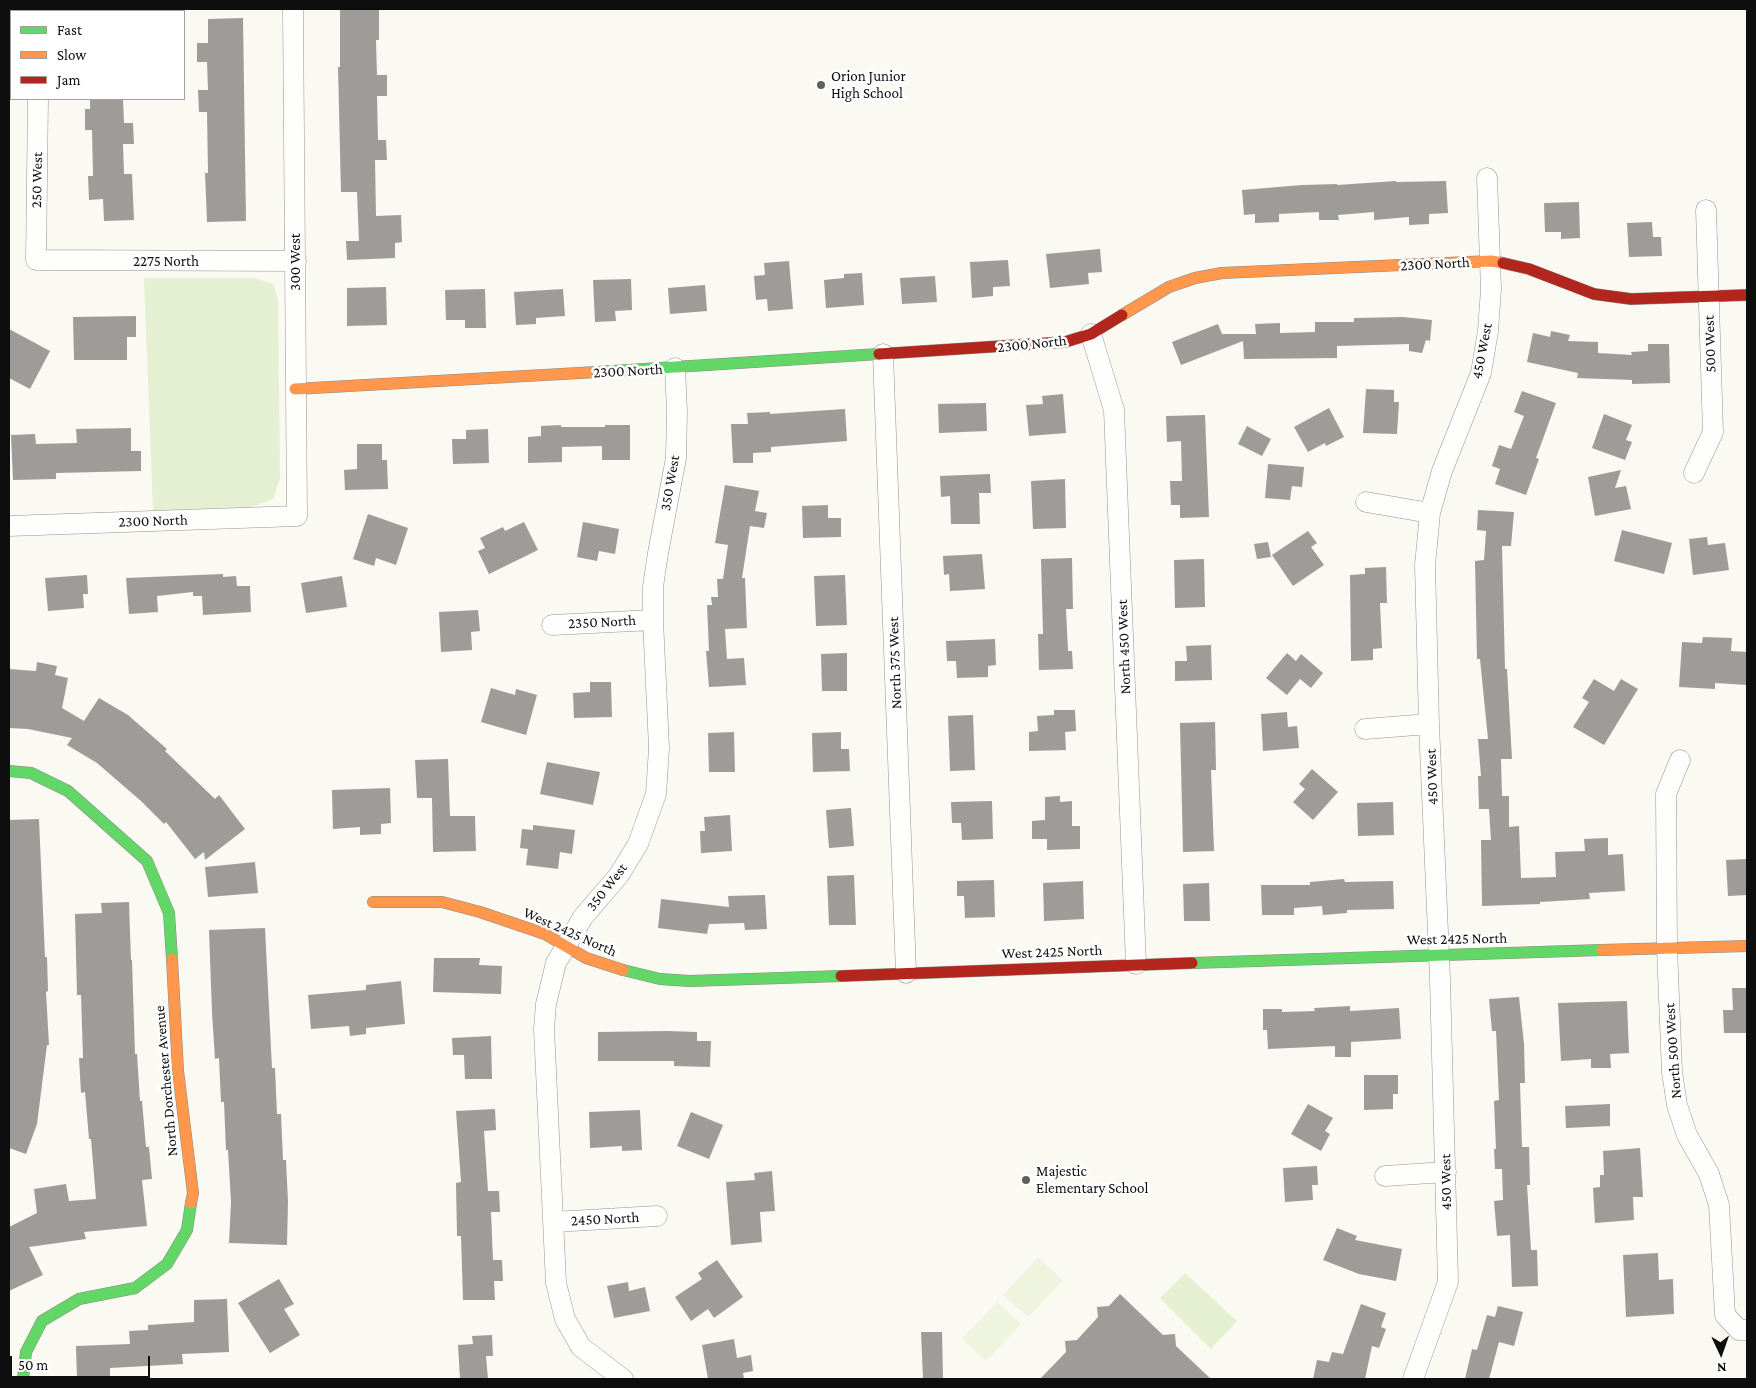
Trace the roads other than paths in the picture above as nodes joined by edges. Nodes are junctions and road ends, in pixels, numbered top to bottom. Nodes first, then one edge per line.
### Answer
1 (293, 9) edge
2 (38, 100) edge
3 (1487, 178) dead end
4 (1706, 210) dead end
5 (36, 260) joint
6 (296, 261) junction
7 (1491, 261) junction
8 (1747, 295) edge
9 (1709, 296) junction
10 (1091, 334) junction
11 (883, 354) junction
12 (675, 368) junction
13 (296, 389) junction
14 (1694, 473) dead end
15 (1366, 502) dead end
16 (1430, 513) junction
17 (297, 516) joint
18 (9, 526) edge
19 (653, 620) junction
20 (552, 625) dead end
21 (1430, 724) junction
22 (1365, 729) dead end
23 (1680, 760) dead end
24 (9, 771) edge
25 (373, 902) dead end
26 (565, 945) junction
27 (1747, 946) edge
28 (1667, 948) junction
29 (1439, 954) junction
30 (1136, 964) junction
31 (906, 973) junction
32 (1446, 1172) junction
33 (1385, 1176) dead end
34 (657, 1216) dead end
35 (553, 1222) junction
36 (1743, 1330) edge
37 (23, 1379) edge
38 (623, 1379) edge
39 (1413, 1379) edge

1 - 6 street, 300 West
2 - 5 street, 250 West
3 - 7 street, 450 West
4 - 9 street, 500 West
5 - 6 street, 2275 North
6 - 13 street, 300 West
7 - 9 street, 2300 North
7 - 10 street, 2300 North
7 - 16 street, 450 West
8 - 9 street, 2300 North
9 - 14 street, 500 West
10 - 11 street, 2300 North
10 - 30 street, North 450 West
11 - 12 street, 2300 North
11 - 31 street, North 375 West
12 - 13 street, 2300 North
12 - 19 street, 350 West
13 - 17 street, 300 West
15 - 16 street
16 - 21 street, 450 West
17 - 18 street, 2300 North
19 - 20 street, 2350 North
19 - 26 street, 350 West
21 - 22 street
21 - 29 street, 450 West
23 - 28 street, North 500 West
24 - 37 street, North Dorchester Avenue
25 - 26 street, West 2425 North
26 - 31 street, West 2425 North
26 - 35 street, 350 West
27 - 28 street, West 2425 North
28 - 29 street, West 2425 North
28 - 36 street, North 500 West
29 - 30 street, West 2425 North
29 - 32 street, 450 West
30 - 31 street, West 2425 North
32 - 33 street
32 - 39 street, 450 West
34 - 35 street, 2450 North
35 - 38 street, 350 West

